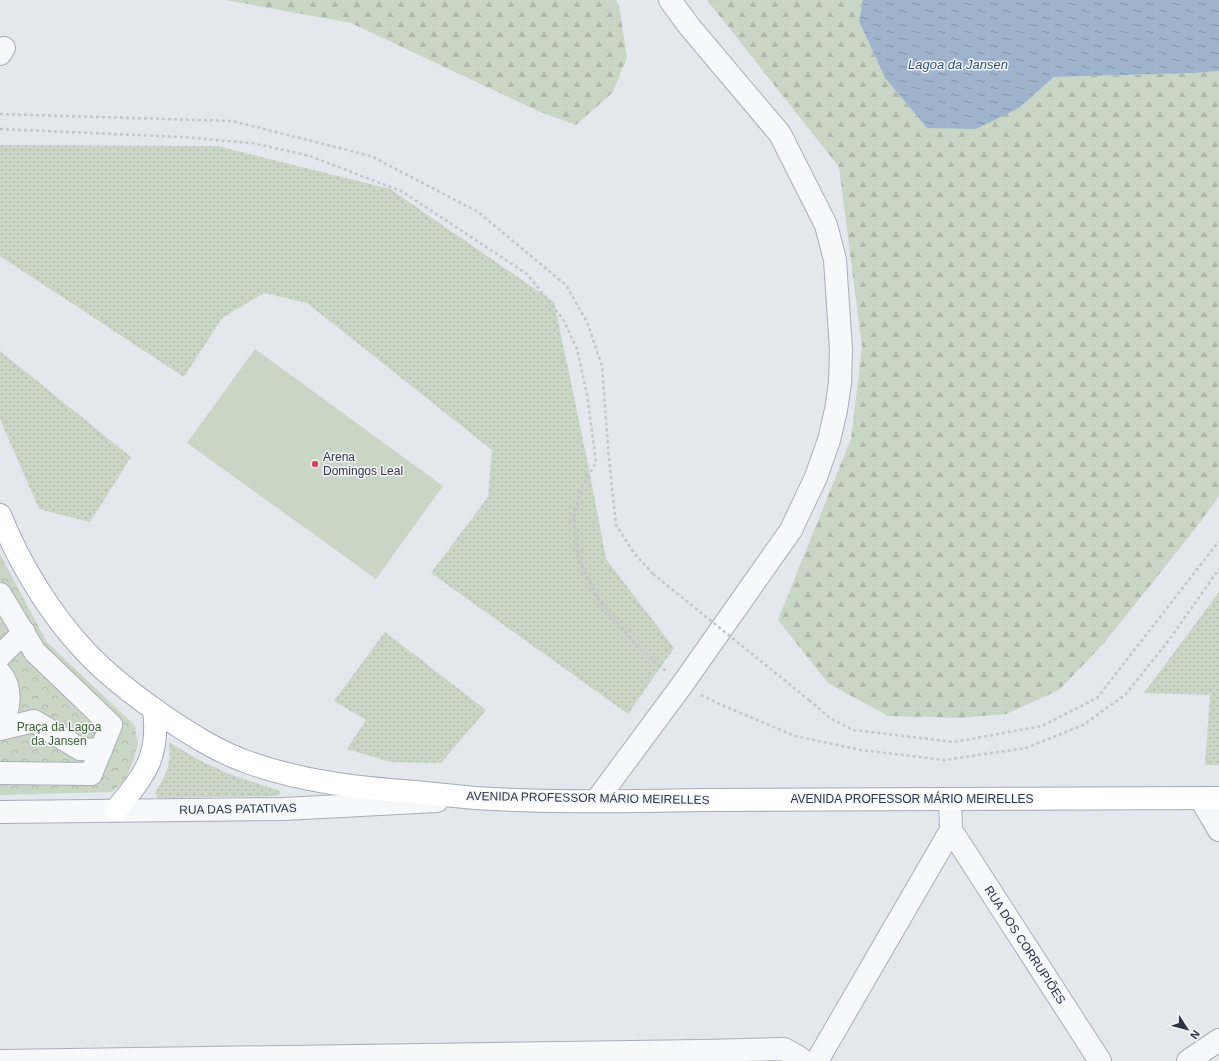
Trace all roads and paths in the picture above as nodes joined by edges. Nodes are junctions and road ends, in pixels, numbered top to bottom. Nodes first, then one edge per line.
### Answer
1 (670, 0) edge
2 (0, 114) edge
3 (0, 129) edge
4 (0, 515) edge
5 (1219, 541) edge
6 (1219, 569) edge
7 (0, 594) edge
8 (24, 632) junction
9 (0, 656) edge
10 (0, 673) edge
11 (682, 685) junction
12 (154, 709) junction
13 (0, 728) edge
14 (101, 750) junction
15 (0, 773) edge
16 (477, 798) junction
17 (1210, 798) edge
18 (950, 799) junction
19 (596, 801) junction
20 (116, 810) junction
21 (0, 812) edge
22 (951, 830) junction
23 (1219, 830) edge
24 (1219, 1040) edge
25 (0, 1061) edge
26 (803, 1061) edge
27 (817, 1061) edge
28 (1100, 1061) edge
29 (1188, 1061) edge

1 - 11 street
2 - 5 path, bridge
3 - 11 path
4 - 12 main road, AVENIDA PROFESSOR MÁRIO MEIRELLES
6 - 11 path
7 - 8 street
8 - 9 street
8 - 14 street
10 - 13 street
11 - 19 street
12 - 16 main road, AVENIDA PROFESSOR MÁRIO MEIRELLES
12 - 20 main road
13 - 14 street
14 - 15 street
16 - 19 main road, AVENIDA PROFESSOR MÁRIO MEIRELLES
16 - 20 street, RUA DAS PATATIVAS
17 - 18 main road, AVENIDA PROFESSOR MÁRIO MEIRELLES
17 - 23 street
18 - 19 main road, AVENIDA PROFESSOR MÁRIO MEIRELLES
18 - 22 street
20 - 21 street, RUA DAS PATATIVAS
22 - 27 street
22 - 28 street, RUA DOS CORRUPIÕES
24 - 29 street
25 - 26 street

